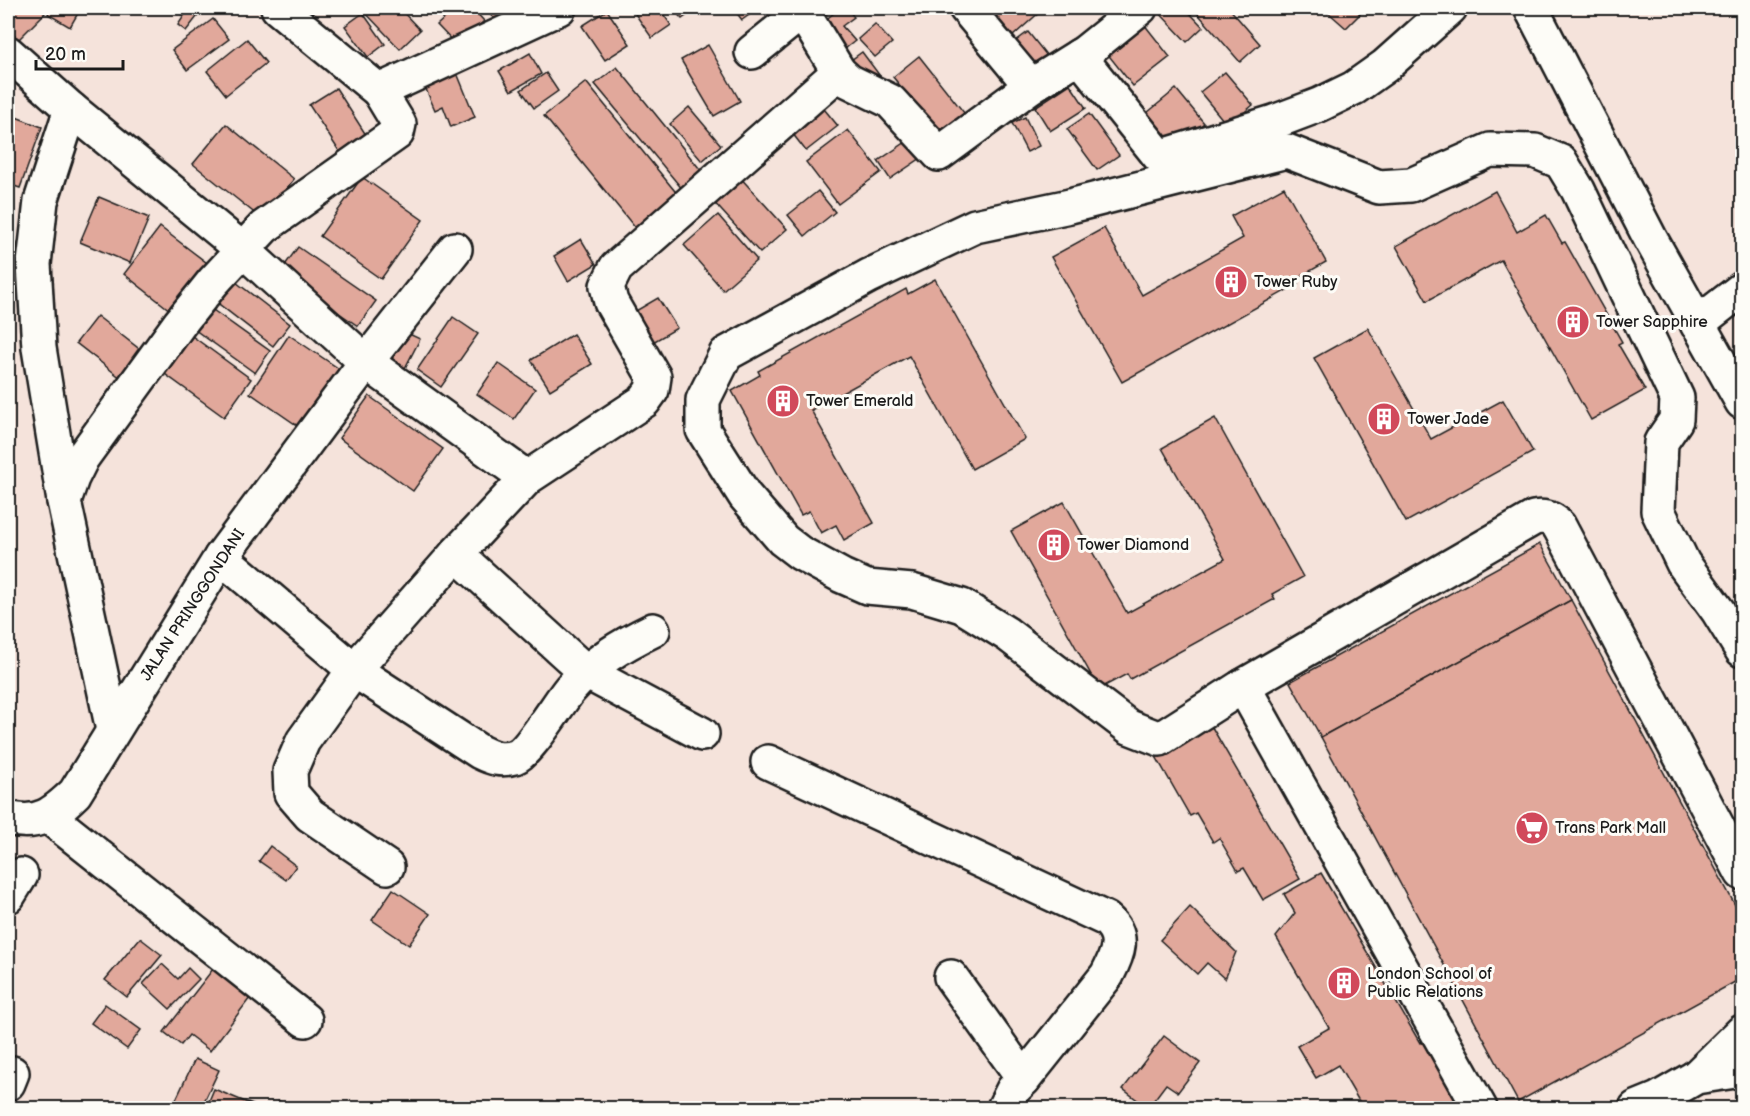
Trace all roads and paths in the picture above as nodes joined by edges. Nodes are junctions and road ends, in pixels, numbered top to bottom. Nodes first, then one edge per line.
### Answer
1 (278, 8) edge
2 (559, 8) edge
3 (966, 8) edge
4 (1450, 8) edge
5 (1531, 8) edge
6 (802, 9) edge
7 (1131, 10) edge
8 (752, 52) dead end
9 (8, 53) edge
10 (1079, 56) junction
11 (838, 72) junction
12 (1031, 86) junction
13 (379, 91) junction
14 (71, 109) junction
15 (242, 249) junction
16 (455, 249) dead end
17 (1743, 289) edge
18 (1697, 324) junction
19 (366, 362) junction
20 (1743, 402) edge
21 (527, 478) junction
22 (64, 501) junction
23 (456, 554) junction
24 (221, 557) junction
25 (653, 630) dead end
26 (1743, 650) edge
27 (354, 670) junction
28 (586, 672) junction
29 (1243, 686) junction
30 (113, 730) junction
31 (702, 734) dead end
32 (768, 762) dead end
33 (48, 816) junction
34 (8, 818) edge
35 (387, 867) dead end
36 (1743, 873) edge
37 (951, 977) dead end
38 (305, 1020) dead end
39 (1743, 1032) edge
40 (1743, 1070) edge
41 (1024, 1079) junction
42 (1667, 1099) edge
43 (1004, 1108) edge
44 (1480, 1108) edge

1 - 13 street
2 - 13 street
3 - 12 street
4 - 10 street
5 - 18 street
6 - 8 street
6 - 11 street
7 - 10 street
9 - 14 street
10 - 12 street
11 - 12 street
11 - 21 street
13 - 15 street
14 - 15 street
14 - 22 street
15 - 19 street
15 - 22 street
16 - 19 street, JALAN PRINGGONDANI
17 - 18 street
18 - 20 street
19 - 21 street
19 - 24 street, JALAN PRINGGONDANI
21 - 23 street
22 - 30 street
23 - 27 street
23 - 28 street
24 - 27 street
24 - 30 street, JALAN PRINGGONDANI
25 - 28 street
26 - 29 street
27 - 28 street
27 - 35 street
28 - 31 street
29 - 36 street
29 - 44 street
30 - 33 street, JALAN PRINGGONDANI
32 - 41 street
33 - 34 street
33 - 38 street
37 - 41 street
39 - 42 street
40 - 42 street
41 - 43 street

